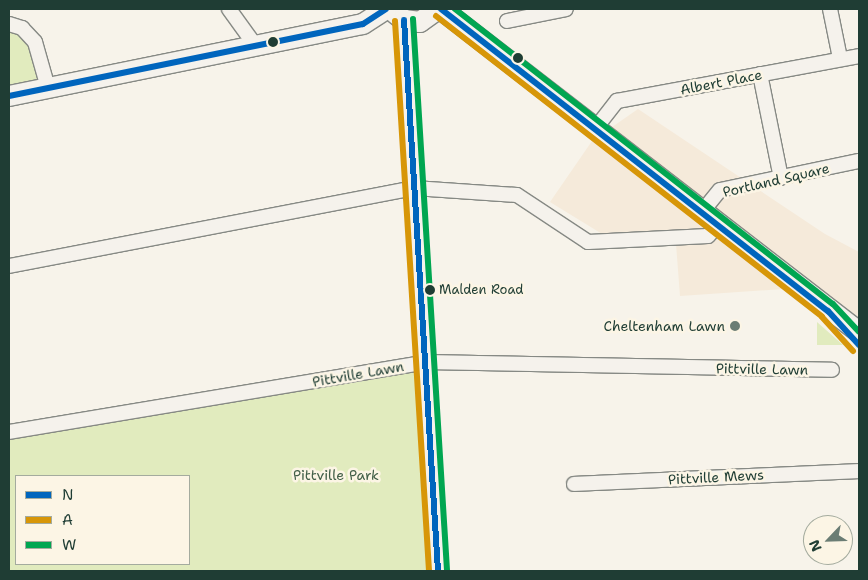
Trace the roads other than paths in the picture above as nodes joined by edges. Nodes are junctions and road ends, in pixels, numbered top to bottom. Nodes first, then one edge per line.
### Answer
1 (229, 9) edge
2 (386, 9) edge
3 (439, 9) edge
4 (566, 9) edge
5 (830, 9) edge
6 (398, 14) edge
7 (507, 20) dead end
8 (9, 24) edge
9 (255, 45) junction
10 (859, 56) edge
11 (840, 58) junction
12 (760, 74) junction
13 (48, 88) junction
14 (9, 96) edge
15 (594, 129) junction
16 (859, 161) edge
17 (781, 178) junction
18 (414, 188) junction
19 (702, 212) junction
20 (718, 225) junction
21 (9, 266) edge
22 (828, 311) junction
23 (859, 332) edge
24 (859, 345) edge
25 (426, 362) junction
26 (832, 370) dead end
27 (9, 432) edge
28 (859, 471) edge
29 (574, 484) dead end
30 (438, 571) edge

1 - 9 street
2 - 9 street
3 - 6 street
3 - 15 street
4 - 7 street
5 - 11 street
6 - 18 street
8 - 13 street
9 - 13 street
10 - 11 street, Albert Place
11 - 12 street, Albert Place
12 - 15 street, Albert Place
12 - 17 street
13 - 14 street
15 - 19 street
16 - 17 street, Portland Square
17 - 19 street, Portland Square
18 - 20 street
18 - 21 street
18 - 25 street
19 - 20 street
20 - 22 street
22 - 23 street
22 - 24 street
25 - 26 street, Pittville Lawn
25 - 27 street, Pittville Lawn
25 - 30 street
28 - 29 street, Pittville Mews

